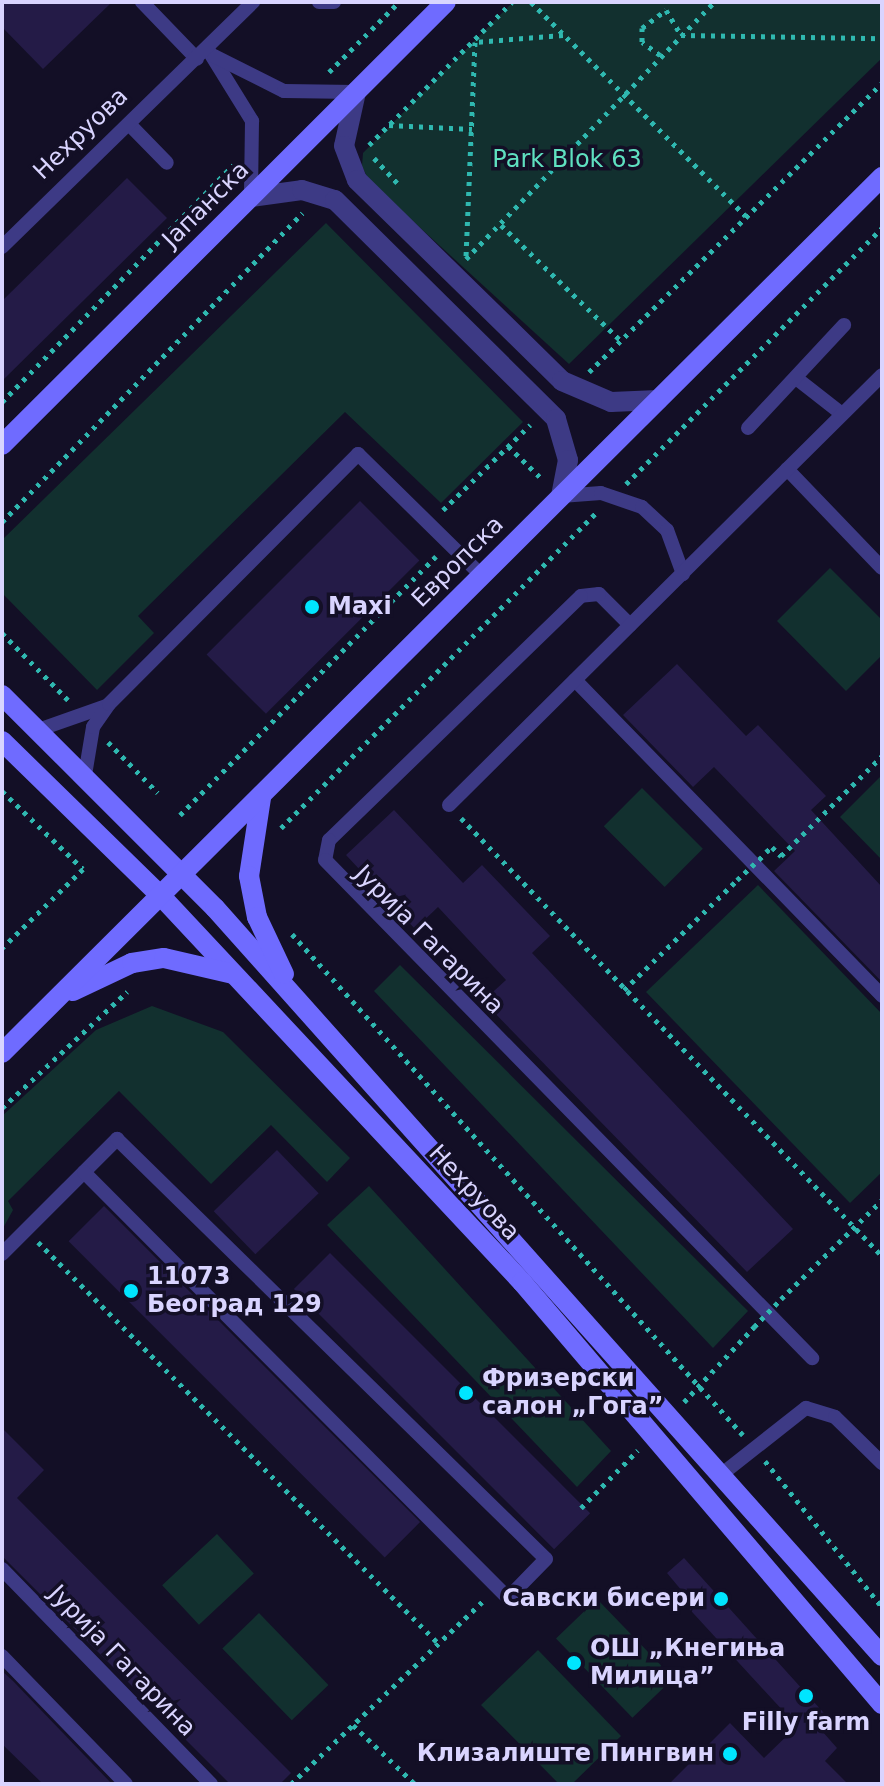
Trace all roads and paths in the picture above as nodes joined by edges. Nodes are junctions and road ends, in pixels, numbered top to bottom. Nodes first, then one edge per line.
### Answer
1 (142, 2) edge
2 (319, 2) edge
3 (334, 2) edge
4 (399, 2) edge
5 (446, 2) edge
6 (512, 2) edge
7 (531, 2) edge
8 (666, 2) edge
9 (714, 2) edge
10 (247, 4) edge
11 (666, 10) junction
12 (563, 35) junction
13 (681, 35) junction
14 (882, 38) edge
15 (475, 42) junction
16 (206, 54) junction
17 (660, 55) junction
18 (882, 83) edge
19 (356, 92) junction
20 (305, 95) junction
21 (623, 95) junction
22 (129, 124) junction
23 (388, 125) junction
24 (472, 129) junction
25 (257, 143) junction
26 (167, 163) dead end
27 (882, 177) edge
28 (405, 193) dead end
29 (251, 197) junction
30 (313, 202) dead end
31 (746, 216) junction
32 (501, 225) junction
33 (882, 228) edge
34 (2, 247) edge
35 (456, 248) dead end
36 (466, 259) junction
37 (477, 270) dead end
38 (844, 325) dead end
39 (621, 341) junction
40 (572, 367) dead end
41 (882, 375) edge
42 (796, 378) junction
43 (658, 400) junction
44 (2, 402) edge
45 (522, 412) dead end
46 (842, 414) junction
47 (748, 428) dead end
48 (2, 445) edge
49 (508, 446) junction
50 (787, 469) junction
51 (542, 479) dead end
52 (561, 496) junction
53 (614, 496) junction
54 (2, 522) edge
55 (448, 543) junction
56 (882, 568) edge
57 (683, 574) junction
58 (481, 575) junction
59 (630, 625) junction
60 (575, 680) junction
61 (2, 695) edge
62 (109, 704) junction
63 (38, 730) junction
64 (4, 746) edge
65 (882, 756) edge
66 (85, 775) junction
67 (2, 791) edge
68 (263, 793) junction
69 (449, 805) joint
70 (180, 815) dead end
71 (277, 835) dead end
72 (183, 873) junction
73 (160, 895) junction
74 (287, 929) dead end
75 (2, 948) edge
76 (164, 958) junction
77 (235, 975) junction
78 (624, 990) junction
79 (294, 995) junction
80 (882, 996) edge
81 (53, 1002) junction
82 (2, 1053) edge
83 (2, 1108) edge
84 (84, 1172) junction
85 (882, 1200) edge
86 (854, 1227) junction
87 (26, 1230) junction
88 (2, 1254) edge
89 (882, 1256) edge
90 (812, 1358) dead end
91 (699, 1381) junction
92 (678, 1409) dead end
93 (650, 1438) dead end
94 (753, 1447) junction
95 (882, 1463) edge
96 (722, 1474) junction
97 (581, 1508) dead end
98 (2, 1569) edge
99 (503, 1592) junction
100 (882, 1607) edge
101 (438, 1643) junction
102 (2, 1656) edge
103 (882, 1656) edge
104 (882, 1704) edge
105 (353, 1725) junction
106 (126, 1784) edge
107 (211, 1784) edge
108 (291, 1784) edge
109 (415, 1784) edge

1 - 16 lane
2 - 3 lane
4 - 20 path
5 - 19 street, Јапанска
6 - 15 path
7 - 12 path
8 - 11 path
9 - 13 path
10 - 16 lane, Нехруова
11 - 13 path
11 - 17 path
12 - 15 path
12 - 21 path
13 - 14 path
13 - 17 path
15 - 23 path
15 - 24 path
16 - 20 lane
16 - 22 lane, Нехруова
16 - 25 lane
17 - 21 path
18 - 31 path
19 - 20 lane
19 - 29 street, Јапанска
19 - 43 street
21 - 31 path
21 - 32 path
22 - 26 lane
22 - 34 lane, Нехруова
23 - 24 path
23 - 28 path
24 - 36 path
25 - 29 lane
25 - 44 path
27 - 43 street, Европска
29 - 48 street, Јапанска
29 - 52 street
30 - 54 path
31 - 39 path
32 - 36 path
32 - 39 path
33 - 53 path
35 - 36 path
36 - 37 path
38 - 42 lane
39 - 40 path
41 - 46 lane
42 - 46 lane
42 - 47 lane
43 - 52 street, Европска
45 - 49 path
46 - 50 lane
49 - 51 path
49 - 55 path
50 - 56 lane
50 - 57 lane
52 - 53 lane
52 - 58 street, Европска
53 - 57 lane
53 - 71 path
55 - 58 lane
55 - 62 lane
55 - 70 path
57 - 59 lane
58 - 68 street, Европска
59 - 60 lane
59 - 90 lane, Јурија Гагарина
60 - 69 lane
60 - 80 lane
61 - 63 street, Нехруова
62 - 63 lane
62 - 66 lane
63 - 66 street, Нехруова
64 - 73 street, Нехруова
65 - 78 path, bridge
66 - 72 street, Нехруова
67 - 75 path
68 - 72 street, Европска
68 - 79 street
69 - 78 path
72 - 73 street, Европска
72 - 79 street, Нехруова
73 - 77 street, Нехруова
73 - 81 street, Европска
74 - 91 path
76 - 77 street
76 - 81 street
76 - 83 path
77 - 104 street, Нехруова
78 - 86 path
79 - 96 street, Нехруова
81 - 82 street, Европска
84 - 87 lane
84 - 99 lane
84 - 99 lane
85 - 86 path
86 - 89 path
86 - 91 path, bridge
87 - 88 lane
87 - 101 path
91 - 92 path
91 - 94 path
93 - 97 path
94 - 95 lane
94 - 96 lane
94 - 100 path
96 - 103 street, Нехруова
98 - 107 lane, Јурија Гагарина
99 - 101 path
101 - 105 path
102 - 106 lane
105 - 108 path
105 - 109 path

